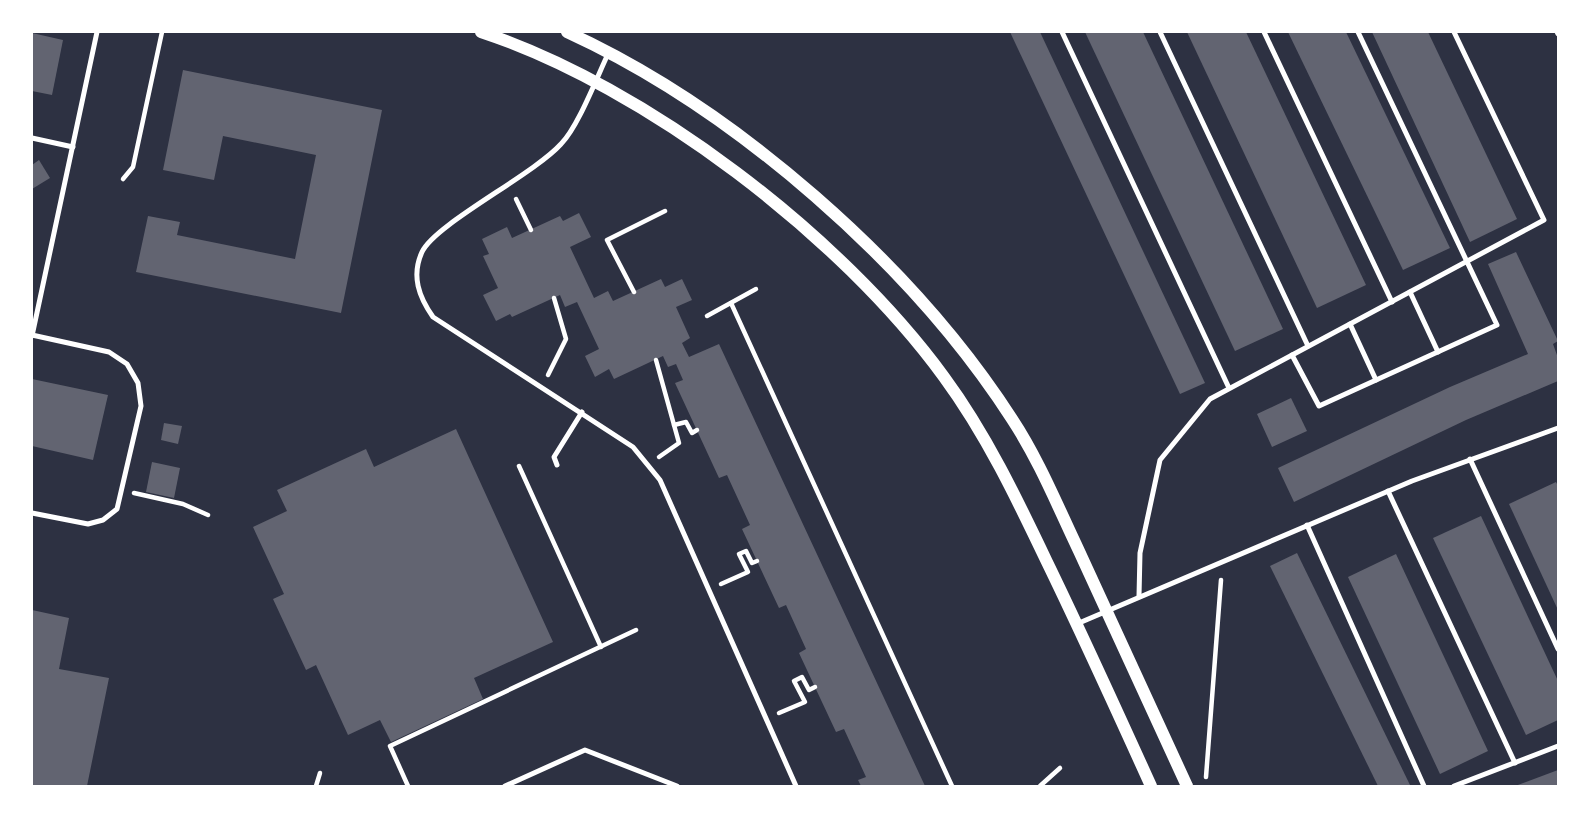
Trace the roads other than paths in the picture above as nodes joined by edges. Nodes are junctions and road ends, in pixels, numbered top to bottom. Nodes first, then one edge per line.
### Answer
1 (97, 32) edge
2 (481, 32) edge
3 (567, 32) edge
4 (1062, 32) edge
5 (1160, 32) edge
6 (1264, 32) edge
7 (1358, 32) edge
8 (1454, 32) edge
9 (511, 36) edge
10 (610, 51) junction
11 (596, 79) junction
12 (32, 138) edge
13 (73, 147) junction
14 (1467, 262) junction
15 (1410, 292) junction
16 (1392, 302) junction
17 (1350, 324) junction
18 (32, 337) edge
19 (1308, 346) junction
20 (1438, 352) junction
21 (1292, 355) junction
22 (1376, 380) junction
23 (1229, 388) junction
24 (582, 412) junction
25 (1558, 430) edge
26 (1470, 460) junction
27 (558, 465) dead end
28 (1388, 491) junction
29 (32, 513) edge
30 (1307, 525) junction
31 (1139, 596) junction
32 (1106, 610) junction
33 (1077, 624) junction
34 (1559, 649) edge
35 (1559, 746) edge
36 (1515, 763) junction
37 (505, 786) edge
38 (677, 786) edge
39 (796, 786) edge
40 (1152, 786) edge
41 (1187, 786) edge
42 (1424, 786) edge
43 (1454, 786) edge

1 - 13 lane
2 - 9 street
3 - 10 street
4 - 23 lane
5 - 19 lane
6 - 16 lane
7 - 14 lane
8 - 14 lane
9 - 11 street
10 - 11 lane
10 - 32 street
11 - 24 lane
11 - 33 street
12 - 13 lane
13 - 18 lane
14 - 15 lane
14 - 20 lane
15 - 16 lane
15 - 20 lane
16 - 17 lane
17 - 19 lane
17 - 22 lane
18 - 29 lane
19 - 21 lane
20 - 22 lane
21 - 22 lane
21 - 23 lane
23 - 31 lane
24 - 27 lane
24 - 39 lane
25 - 26 lane
26 - 28 lane
26 - 34 lane
28 - 30 lane
28 - 36 lane
30 - 31 lane
30 - 42 lane
31 - 32 lane
32 - 33 lane
32 - 41 street
33 - 40 street
35 - 36 lane
36 - 43 lane
37 - 38 lane

